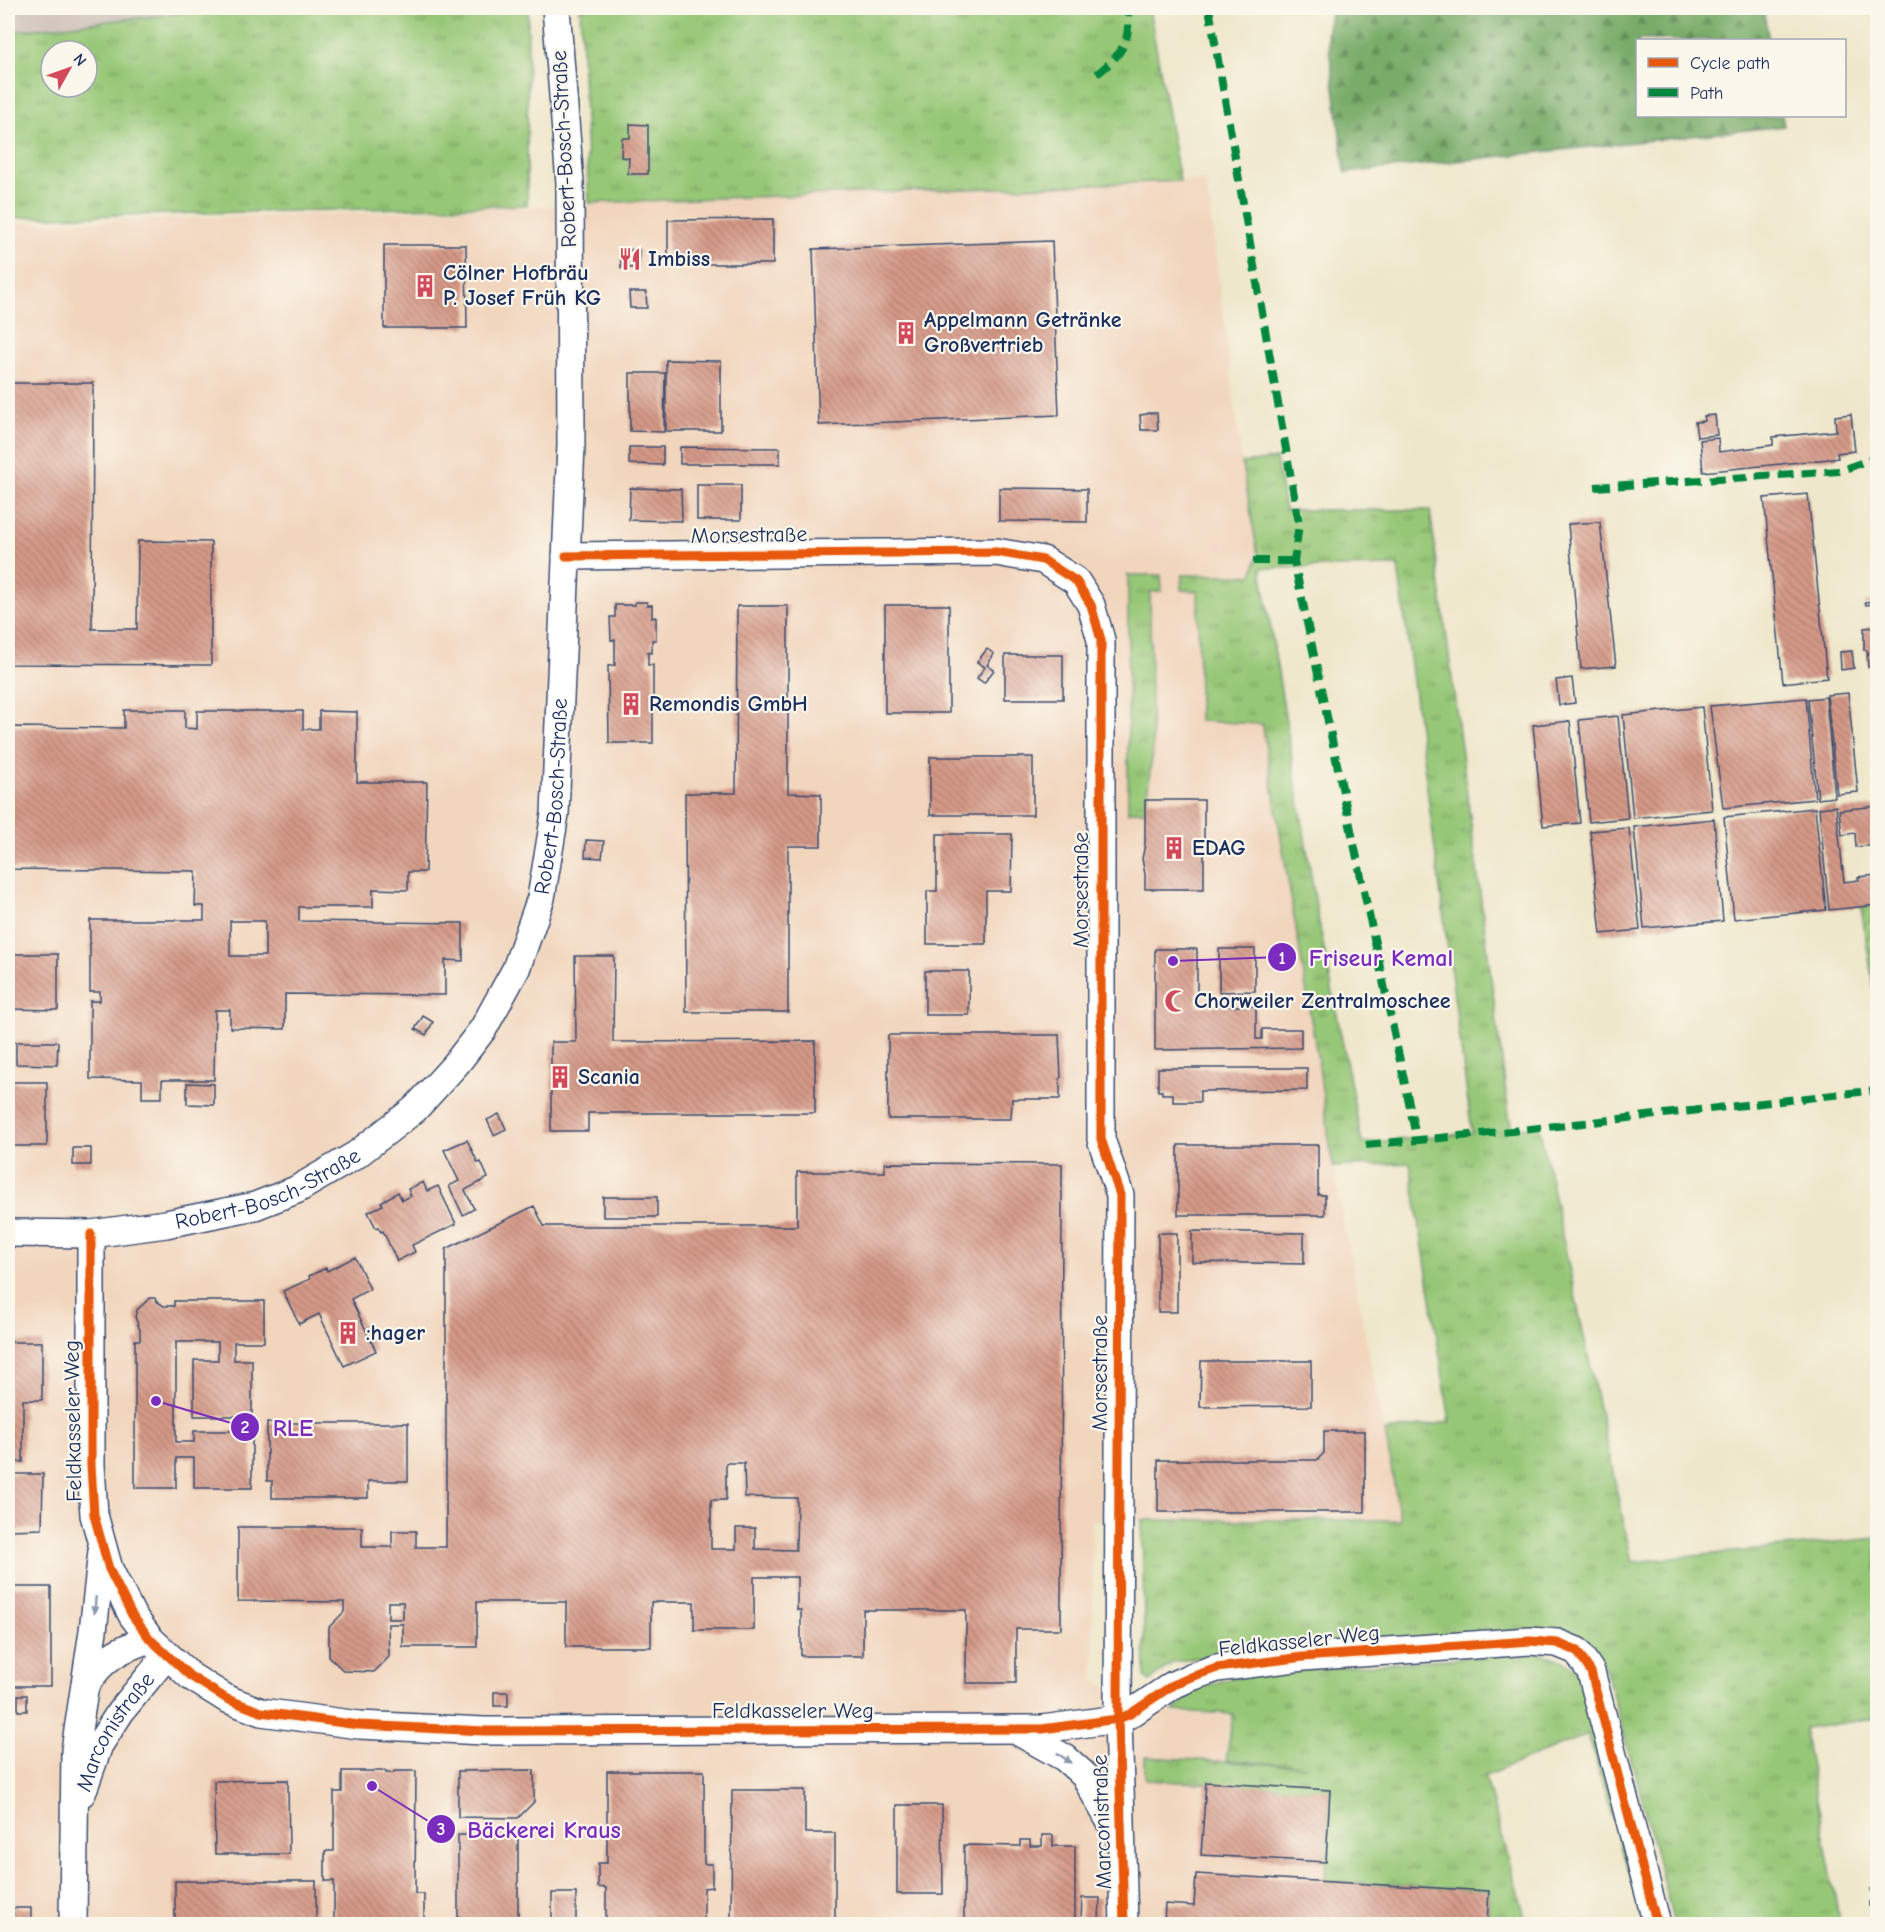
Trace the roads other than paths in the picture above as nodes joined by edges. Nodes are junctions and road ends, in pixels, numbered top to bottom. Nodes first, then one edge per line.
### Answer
1 (556, 8) edge
2 (566, 556) junction
3 (8, 1233) edge
4 (90, 1234) junction
5 (102, 1546) junction
6 (158, 1648) junction
7 (85, 1688) junction
8 (1118, 1719) junction
9 (1013, 1730) junction
10 (74, 1814) junction
11 (1123, 1845) junction
12 (73, 1924) edge
13 (1124, 1924) edge
14 (1657, 1924) edge

1 - 2 street, Robert-Bosch-Straße
2 - 4 street, Robert-Bosch-Straße
2 - 8 street, Morsestraße
3 - 4 street, Robert-Bosch-Straße
4 - 5 street, Feldkasseler Weg
5 - 6 street, Feldkasseler Weg
5 -> 7 street, Marconistraße
6 - 7 street, Marconistraße
6 - 9 street, Feldkasseler Weg
6 - 10 street, Marconistraße
7 - 10 street, Marconistraße
8 - 9 street, Feldkasseler Weg
8 - 11 street, Marconistraße
8 - 14 street, Feldkasseler Weg
9 -> 11 street
10 - 12 street, Marconistraße
11 - 13 street, Marconistraße

